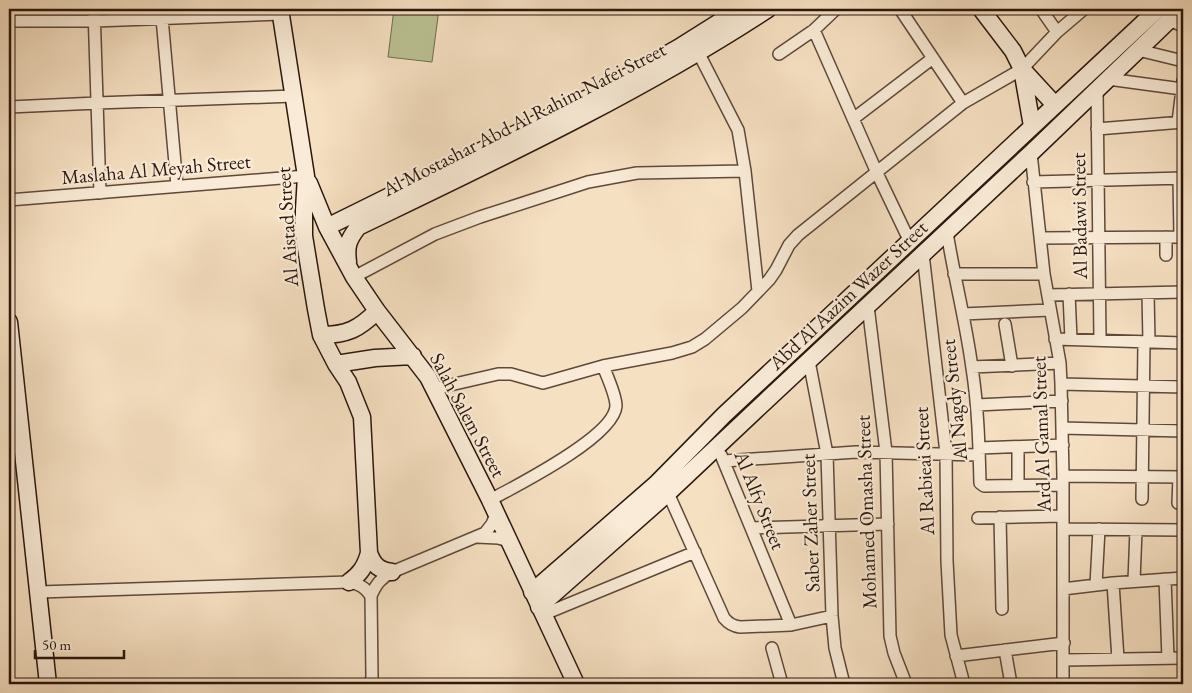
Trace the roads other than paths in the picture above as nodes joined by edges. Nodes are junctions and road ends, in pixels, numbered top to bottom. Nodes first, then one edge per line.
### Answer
1 (94, 9) edge
2 (740, 9) edge
3 (768, 9) edge
4 (836, 9) edge
5 (900, 9) edge
6 (981, 9) edge
7 (1040, 9) edge
8 (1084, 9) edge
9 (1181, 9) edge
10 (280, 11) edge
11 (162, 18) junction
12 (1170, 18) edge
13 (9, 21) edge
14 (95, 21) junction
15 (814, 30) junction
16 (1057, 32) junction
17 (1138, 50) junction
18 (698, 52) junction
19 (780, 54) dead end
20 (933, 58) junction
21 (1183, 61) edge
22 (1022, 69) junction
23 (1102, 85) junction
24 (1182, 85) edge
25 (294, 96) junction
26 (170, 100) junction
27 (97, 103) junction
28 (963, 103) junction
29 (1054, 105) junction
30 (9, 107) edge
31 (853, 119) junction
32 (1181, 122) edge
33 (1032, 126) junction
34 (1096, 129) junction
35 (1031, 154) junction
36 (745, 171) junction
37 (877, 173) junction
38 (306, 176) junction
39 (1181, 178) edge
40 (1098, 180) junction
41 (1033, 182) junction
42 (177, 186) junction
43 (100, 193) junction
44 (9, 200) edge
45 (326, 227) junction
46 (947, 232) junction
47 (1166, 237) junction
48 (1182, 237) edge
49 (1040, 238) junction
50 (1099, 238) junction
51 (910, 242) junction
52 (923, 254) junction
53 (1166, 255) dead end
54 (896, 256) junction
55 (907, 269) junction
56 (351, 271) junction
57 (954, 274) junction
58 (1044, 274) junction
59 (758, 291) junction
60 (1183, 292) edge
61 (1148, 293) junction
62 (1069, 294) junction
63 (1100, 294) junction
64 (1048, 295) junction
65 (868, 306) junction
66 (1050, 310) junction
67 (377, 311) junction
68 (962, 314) junction
69 (9, 322) edge
70 (1005, 324) dead end
71 (321, 335) junction
72 (1055, 339) junction
73 (1071, 339) junction
74 (1100, 340) junction
75 (1146, 342) junction
76 (1183, 343) edge
77 (413, 356) junction
78 (809, 361) junction
79 (1060, 363) junction
80 (336, 364) junction
81 (604, 366) junction
82 (1012, 366) junction
83 (972, 367) junction
84 (1061, 384) junction
85 (1143, 386) junction
86 (1183, 387) edge
87 (433, 388) junction
88 (17, 399) junction
89 (743, 399) junction
90 (1062, 401) junction
91 (976, 405) junction
92 (754, 412) junction
93 (724, 415) junction
94 (9, 427) edge
95 (1062, 428) junction
96 (736, 429) junction
97 (1143, 430) junction
98 (1183, 431) edge
99 (1062, 446) junction
100 (1018, 447) junction
101 (979, 451) junction
102 (886, 452) junction
103 (946, 453) junction
104 (721, 454) junction
105 (827, 454) junction
106 (1142, 477) junction
107 (1181, 477) edge
108 (1063, 481) junction
109 (1018, 485) junction
110 (668, 493) junction
111 (1142, 499) dead end
112 (1178, 503) dead end
113 (493, 507) junction
114 (1063, 516) junction
115 (1000, 517) junction
116 (978, 518) dead end
117 (888, 524) junction
118 (830, 526) junction
119 (751, 528) junction
120 (1063, 529) junction
121 (1099, 529) junction
122 (1136, 530) junction
123 (1183, 530) edge
124 (475, 538) junction
125 (508, 541) junction
126 (695, 552) junction
127 (369, 553) junction
128 (392, 572) junction
129 (1183, 578) edge
130 (1165, 579) junction
131 (1134, 581) junction
132 (349, 582) junction
133 (1113, 583) junction
134 (1096, 584) junction
135 (1063, 589) junction
136 (39, 592) junction
137 (532, 592) junction
138 (370, 596) junction
139 (1002, 609) dead end
140 (540, 611) junction
141 (832, 616) junction
142 (791, 625) junction
143 (1064, 643) junction
144 (772, 648) dead end
145 (1005, 650) junction
146 (956, 656) junction
147 (1168, 658) junction
148 (1183, 658) edge
149 (1118, 659) junction
150 (1064, 660) junction
151 (48, 684) edge
152 (370, 684) edge
153 (576, 684) edge
154 (782, 684) edge
155 (844, 684) edge
156 (906, 684) edge
157 (964, 684) edge
158 (1011, 684) edge
159 (1063, 684) edge

1 - 14 street
2 - 45 street, Al Mostashar Abd Al Rahim Nafei Street
3 - 18 street, Al Mostashar Abd Al Rahim Nafei Street
4 - 15 street
5 - 20 street
6 - 22 street
7 - 16 street
8 - 16 street
9 - 12 street, Abd Al Aazim Wazer Street
10 - 11 street
10 - 25 street, Al Aistad Street
11 - 14 street
11 - 26 street
12 - 17 street, Abd Al Aazim Wazer Street
12 - 29 street, Abd Al Aazim Wazer Street
13 - 14 street
14 - 27 street
15 - 19 street
15 - 31 street
16 - 22 street
17 - 21 street
17 - 23 street, Abd Al Aazim Wazer Street
18 - 36 street
18 - 56 street, Al Mostashar Abd Al Rahim Nafei Street
20 - 28 street
20 - 31 street
22 - 28 street
22 - 29 street
22 - 33 street
23 - 24 street
23 - 34 street, Al Badawi Street
23 - 35 street, Abd Al Aazim Wazer Street
24 - 32 street
25 - 26 street
25 - 38 street, Al Aistad Street
26 - 27 street
26 - 42 street
27 - 30 street
27 - 43 street
28 - 37 street
29 - 33 street, Abd Al Aazim Wazer Street
31 - 37 street
32 - 34 street
33 - 51 street, Abd Al Aazim Wazer Street
34 - 40 street, Al Badawi Street
35 - 41 street, Ard Al Gamal Street
35 - 46 street, Abd Al Aazim Wazer Street
36 - 56 street
36 - 59 street
37 - 51 street
37 - 59 street
38 - 42 street, Maslaha Al Meyah Street
38 - 45 street, Salah Salem Street
38 - 71 street, Al Aistad Street
39 - 40 street
39 - 48 street
40 - 41 street
40 - 50 street, Al Badawi Street
41 - 49 street, Ard Al Gamal Street
42 - 43 street, Maslaha Al Meyah Street
43 - 44 street, Maslaha Al Meyah Street
45 - 56 street, Salah Salem Street
46 - 52 street, Abd Al Aazim Wazer Street
46 - 57 street, Al Nagdy Street
47 - 48 street
47 - 50 street
47 - 53 street
49 - 50 street
49 - 58 street, Ard Al Gamal Street
50 - 63 street, Al Badawi Street
51 - 52 street
51 - 54 street, Abd Al Aazim Wazer Street
52 - 55 street, Abd Al Aazim Wazer Street
52 - 103 street, Al Rabieai Street
54 - 55 street
54 - 89 street, Abd Al Aazim Wazer Street
55 - 65 street, Abd Al Aazim Wazer Street
56 - 67 street, Salah Salem Street
57 - 58 street
57 - 68 street, Al Nagdy Street
58 - 64 street, Ard Al Gamal Street
59 - 81 street
60 - 61 street
61 - 63 street
61 - 75 street
62 - 63 street
62 - 64 street
62 - 73 street
63 - 74 street, Al Badawi Street
64 - 66 street, Ard Al Gamal Street
65 - 78 street, Abd Al Aazim Wazer Street
65 - 102 street, Mohamed Omasha Street
66 - 68 street
66 - 72 street, Ard Al Gamal Street
67 - 71 street
67 - 77 street, Salah Salem Street
68 - 83 street, Al Nagdy Street
69 - 88 street
70 - 82 street
71 - 80 street, Al Aistad Street
72 - 73 street
72 - 79 street, Ard Al Gamal Street
73 - 74 street
74 - 75 street
75 - 76 street
75 - 85 street
77 - 80 street
77 - 87 street, Salah Salem Street
78 - 92 street, Abd Al Aazim Wazer Street
78 - 105 street, Saber Zaher Street
79 - 82 street
79 - 84 street, Ard Al Gamal Street
80 - 127 street, Al Aistad Street
81 - 87 street
81 - 113 street
82 - 83 street
83 - 91 street, Al Nagdy Street
84 - 85 street
84 - 90 street, Ard Al Gamal Street
85 - 86 street
85 - 97 street
87 - 113 street, Salah Salem Street
88 - 94 street
88 - 136 street
89 - 92 street
89 - 93 street, Abd Al Aazim Wazer Street
90 - 91 street
90 - 95 street, Ard Al Gamal Street
91 - 101 street, Al Nagdy Street
92 - 96 street, Abd Al Aazim Wazer Street
93 - 96 street
93 - 137 street, Abd Al Aazim Wazer Street
95 - 97 street
95 - 99 street, Ard Al Gamal Street
96 - 104 street, Abd Al Aazim Wazer Street
97 - 98 street
97 - 106 street
99 - 100 street
99 - 108 street, Ard Al Gamal Street
100 - 101 street
100 - 109 street
101 - 103 street
101 - 109 street, Al Nagdy Street
102 - 103 street
102 - 105 street
102 - 117 street, Mohamed Omasha Street
103 - 146 street, Al Rabieai Street
104 - 105 street
104 - 110 street, Abd Al Aazim Wazer Street
104 - 119 street, Al Alfy Street
105 - 118 street, Saber Zaher Street
106 - 107 street, Al Nagdy Street
106 - 108 street, Al Nagdy Street
106 - 111 street
107 - 112 street
108 - 109 street, Al Nagdy Street
108 - 114 street, Ard Al Gamal Street
110 - 126 street
110 - 140 street, Abd Al Aazim Wazer Street
113 - 124 street
113 - 125 street, Salah Salem Street
114 - 115 street
114 - 120 street, Ard Al Gamal Street
115 - 116 street
115 - 139 street
117 - 118 street
117 - 156 street, Mohamed Omasha Street
118 - 119 street
118 - 141 street, Saber Zaher Street
119 - 142 street, Al Alfy Street
120 - 121 street
120 - 135 street, Ard Al Gamal Street
121 - 122 street
121 - 134 street
122 - 123 street
122 - 131 street
124 - 125 street
124 - 128 street
125 - 137 street, Salah Salem Street
126 - 140 street
126 - 142 street
127 - 128 street
127 - 132 street, Al Aistad Street
128 - 138 street
129 - 130 street
130 - 131 street
130 - 147 street
131 - 133 street
132 - 136 street
132 - 138 street
133 - 134 street
133 - 149 street
134 - 135 street
135 - 143 street, Ard Al Gamal Street
136 - 151 street
137 - 140 street, Salah Salem Street
138 - 152 street
140 - 153 street, Salah Salem Street
141 - 142 street
141 - 155 street, Saber Zaher Street
143 - 145 street
143 - 150 street, Ard Al Gamal Street
144 - 154 street
145 - 146 street
145 - 158 street
146 - 157 street, Al Rabieai Street
147 - 148 street
147 - 149 street
149 - 150 street
150 - 159 street, Ard Al Gamal Street

